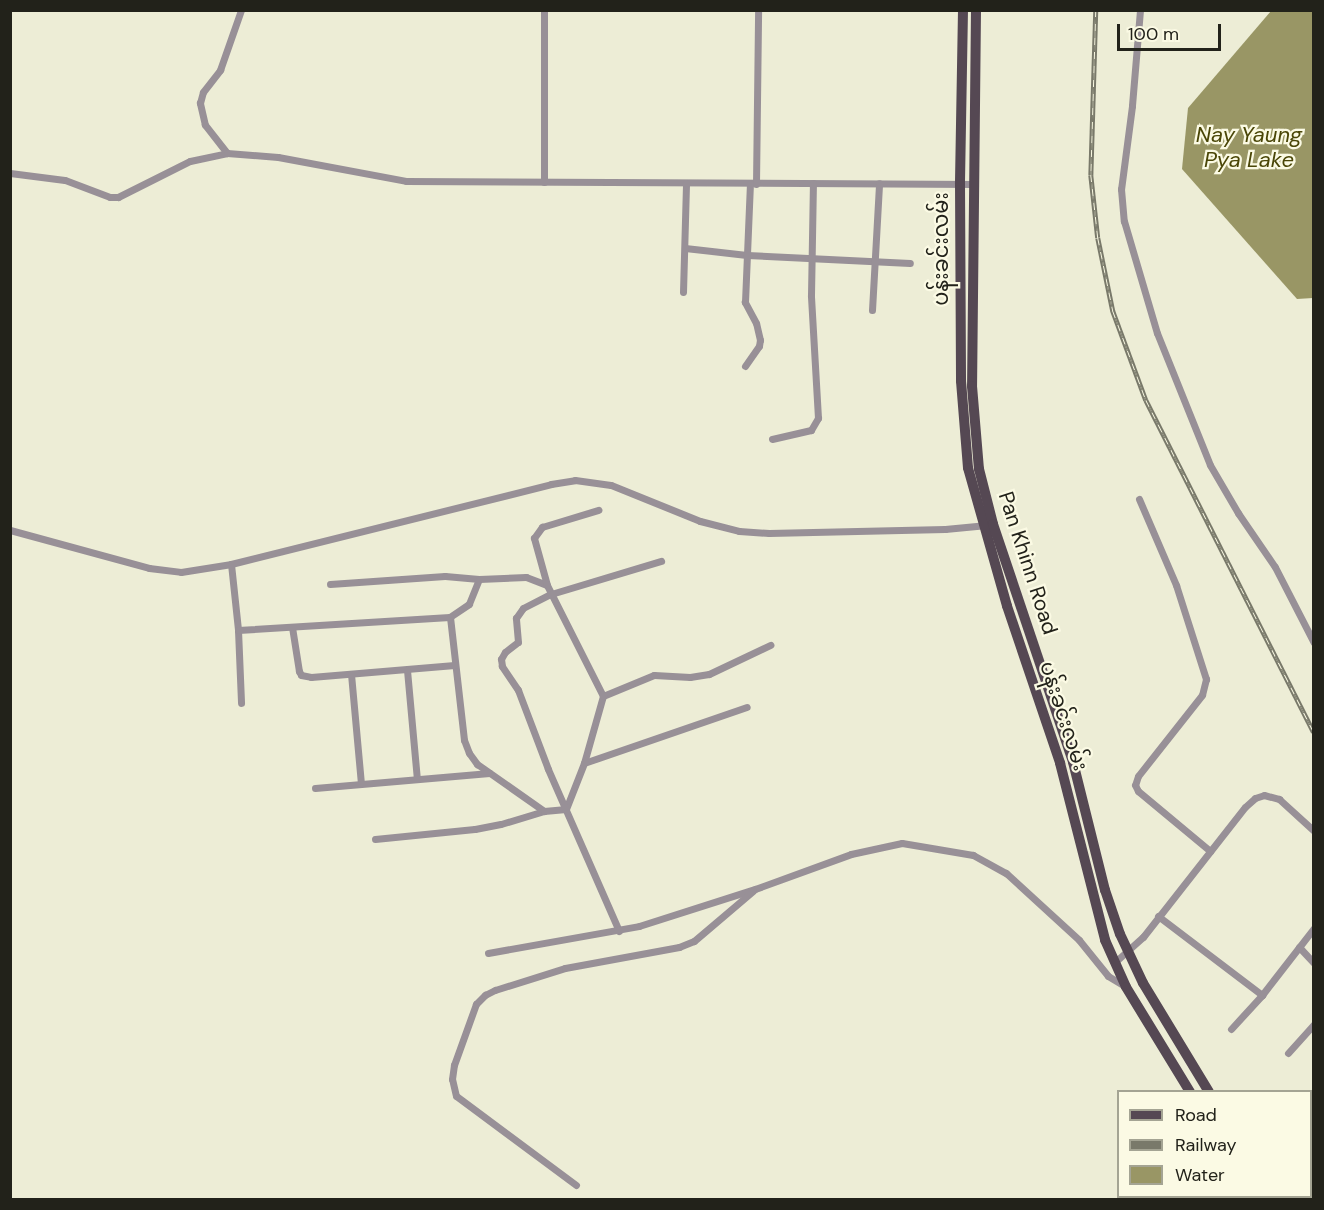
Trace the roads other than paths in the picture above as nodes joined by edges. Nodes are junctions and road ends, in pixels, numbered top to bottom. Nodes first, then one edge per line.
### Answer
1 (241, 10) edge
2 (544, 10) edge
3 (758, 10) edge
4 (963, 10) edge
5 (976, 10) edge
6 (1140, 10) edge
7 (212, 135) junction
8 (227, 153) junction
9 (212, 154) junction
10 (10, 173) edge
11 (544, 183) junction
12 (686, 183) junction
13 (813, 183) junction
14 (879, 183) junction
15 (753, 184) junction
16 (960, 184) junction
17 (974, 184) junction
18 (685, 248) junction
19 (747, 255) junction
20 (810, 259) junction
21 (873, 262) junction
22 (910, 263) dead end
23 (683, 292) dead end
24 (872, 310) dead end
25 (745, 366) dead end
26 (772, 439) dead end
27 (1139, 499) dead end
28 (598, 510) dead end
29 (988, 525) junction
30 (10, 530) edge
31 (661, 561) dead end
32 (231, 564) junction
33 (479, 579) junction
34 (330, 584) dead end
35 (547, 585) junction
36 (551, 594) junction
37 (450, 617) junction
38 (292, 627) junction
39 (238, 630) junction
40 (1314, 643) edge
41 (770, 645) dead end
42 (456, 664) junction
43 (407, 670) junction
44 (351, 674) junction
45 (603, 696) junction
46 (241, 703) dead end
47 (747, 707) dead end
48 (584, 763) junction
49 (489, 773) junction
50 (417, 779) junction
51 (361, 784) junction
52 (315, 788) dead end
53 (566, 809) junction
54 (544, 811) junction
55 (1314, 831) edge
56 (375, 839) dead end
57 (1210, 851) junction
58 (755, 889) junction
59 (1158, 916) junction
60 (1314, 928) edge
61 (619, 931) junction
62 (1299, 947) junction
63 (1127, 952) junction
64 (488, 953) dead end
65 (1115, 962) junction
66 (1314, 963) edge
67 (1126, 987) junction
68 (1262, 995) junction
69 (1314, 1024) edge
70 (1231, 1029) dead end
71 (1288, 1053) dead end
72 (1190, 1090) edge
73 (1208, 1090) edge
74 (576, 1185) dead end

1 - 7 street
2 - 11 street
3 - 15 street
4 - 16 main road, ပန်းခင်းလမ်း
5 - 17 main road, Pan Khinn Road
6 - 40 street
7 - 8 street
7 - 9 street
8 - 9 street
8 - 11 street
9 - 10 street
11 - 12 street
12 - 15 street
12 - 18 street
13 - 14 street
13 - 15 street
13 - 20 street
14 - 16 street
14 - 21 street
15 - 19 street
16 - 17 street
16 - 29 main road, ပန်းခင်းလမ်း
17 - 29 main road, Pan Khinn Road
18 - 19 street
18 - 23 street
19 - 20 street
19 - 25 street
20 - 21 street
20 - 26 street
21 - 22 street
21 - 24 street
27 - 57 street
28 - 35 street
29 - 32 street
29 - 63 main road, Pan Khinn Road
29 - 65 main road, ပန်းခင်းလမ်း
30 - 32 street
31 - 36 street
32 - 39 street
33 - 34 street
33 - 35 street
33 - 37 street
35 - 36 street
36 - 45 street
36 - 53 street
37 - 38 street
37 - 42 street
38 - 39 street
38 - 44 street
39 - 46 street
41 - 45 street
42 - 43 street
42 - 49 street
43 - 44 street
43 - 50 street
44 - 51 street
45 - 48 street
47 - 48 street
48 - 53 street
49 - 50 street
49 - 54 street
50 - 51 street
51 - 52 street
53 - 54 street
53 - 61 street
54 - 56 street
55 - 57 street
57 - 59 street
58 - 61 street
58 - 67 street
58 - 74 street
59 - 63 street
59 - 68 street
60 - 62 street
61 - 64 street
62 - 66 street
62 - 68 street
63 - 65 street
63 - 73 main road, Pan Khinn Road
65 - 67 main road, ပန်းခင်းလမ်း
67 - 72 main road, ပန်းခင်းလမ်း
68 - 70 street
69 - 71 street

